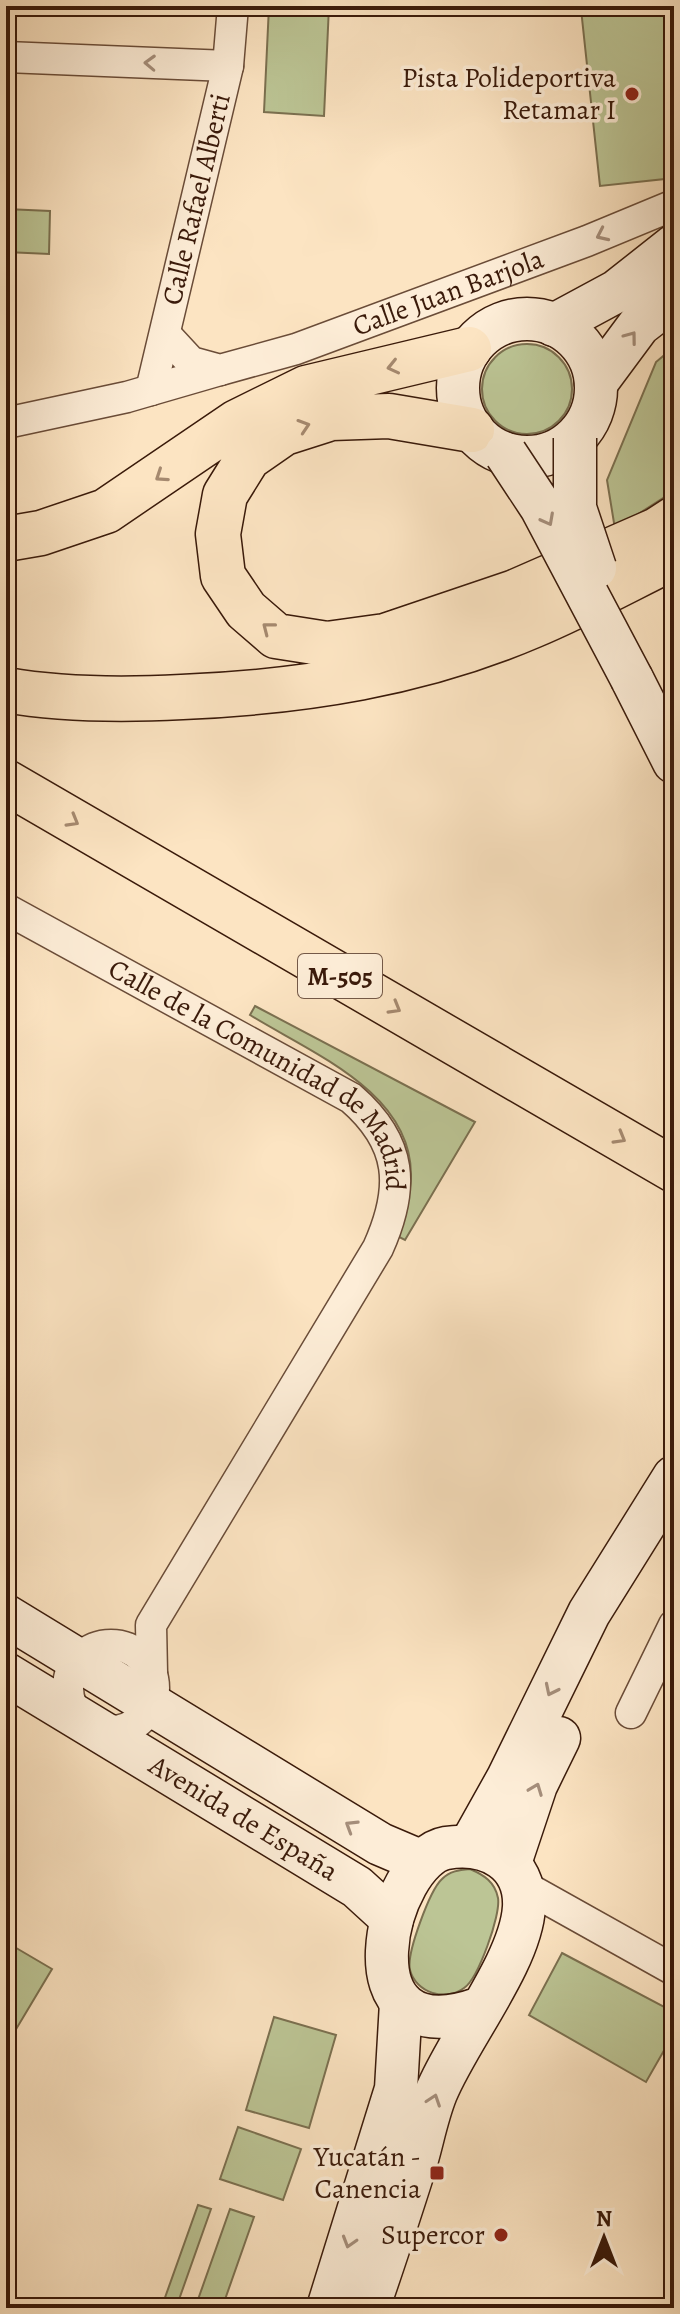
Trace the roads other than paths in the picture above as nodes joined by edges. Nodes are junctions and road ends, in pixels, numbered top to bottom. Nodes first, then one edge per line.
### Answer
1 (233, 6) edge
2 (6, 57) edge
3 (228, 66) junction
4 (674, 205) edge
5 (674, 246) edge
6 (674, 298) edge
7 (554, 325) junction
8 (166, 335) junction
9 (469, 349) junction
10 (220, 370) junction
11 (596, 383) junction
12 (151, 390) junction
13 (6, 423) edge
14 (575, 438) junction
15 (489, 442) junction
16 (668, 536) edge
17 (6, 539) edge
18 (6, 661) edge
19 (632, 679) junction
20 (6, 690) edge
21 (674, 762) edge
22 (6, 782) edge
23 (6, 909) edge
24 (674, 1170) edge
25 (674, 1477) edge
26 (674, 1528) edge
27 (6, 1616) edge
28 (151, 1625) junction
29 (674, 1625) edge
30 (93, 1653) junction
31 (6, 1674) edge
32 (152, 1689) junction
33 (631, 1713) dead end
34 (89, 1725) junction
35 (470, 1846) junction
36 (420, 1861) junction
37 (516, 1874) junction
38 (392, 1919) junction
39 (674, 1970) edge
40 (401, 2003) junction
41 (481, 2008) junction
42 (328, 2308) edge
43 (368, 2308) edge

1 - 3 street, Calle Rafael Alberti
3 -> 2 street
3 - 8 street, Calle Rafael Alberti
4 -> 10 street, Calle Juan Barjola
5 - 7 street
11 -> 6 street
7 - 9 street
7 - 11 street
8 - 10 street
8 - 12 street, Calle Rafael Alberti
9 - 15 street
9 -> 17 highway
10 - 12 street, Calle Juan Barjola
11 - 14 street
12 - 13 street, Calle Juan Barjola
14 - 15 street
14 - 19 street, bridge
16 -> 15 highway
15 -> 19 street, bridge
16 - 18 highway
16 - 20 highway
19 - 21 street
22 -> 24 highway, M-505
23 - 28 street, Calle de la Comunidad de Madrid
25 -> 35 street
37 -> 26 street
27 - 30 street, Avenida de España
28 - 30 street
28 - 32 street
29 - 33 street
30 - 32 street, Avenida de España
30 - 34 street, Avenida de España
31 - 34 street, Avenida de España
32 - 34 street, Avenida de España
36 -> 32 street, Avenida de España
34 - 38 street, Avenida de España
35 - 36 street
35 - 37 street
36 - 38 street
37 - 39 street
37 - 41 street
38 - 40 street
40 - 41 street
40 -> 42 street
43 -> 41 street

